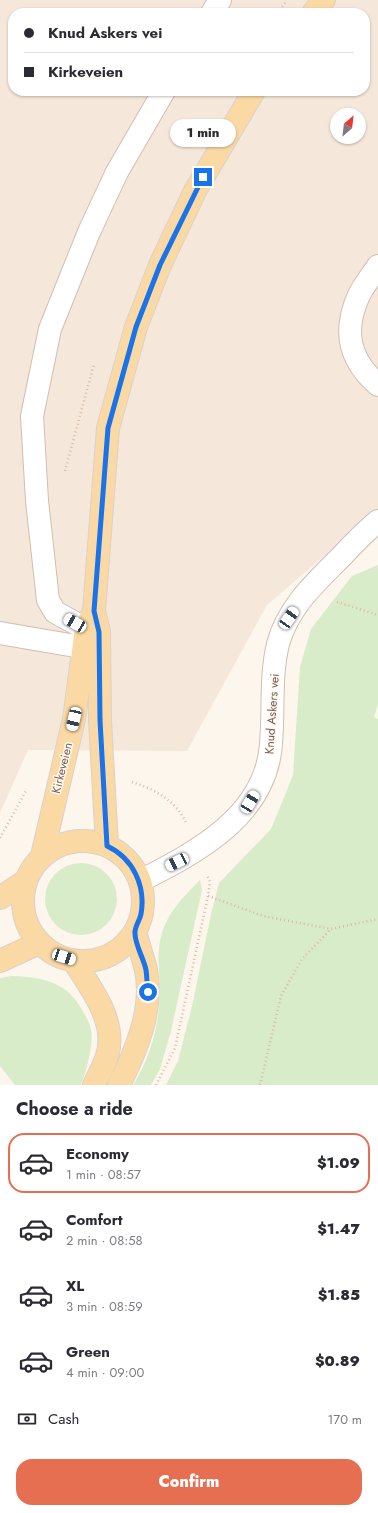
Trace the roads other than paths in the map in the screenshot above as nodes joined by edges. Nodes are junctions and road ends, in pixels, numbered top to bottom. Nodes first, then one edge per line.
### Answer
1 (324, 0) edge
2 (317, 8) edge
3 (161, 96) edge
4 (251, 96) edge
5 (378, 266) edge
6 (378, 385) edge
7 (378, 521) edge
8 (0, 633) edge
9 (92, 634) junction
10 (107, 846) junction
11 (42, 856) junction
12 (140, 881) junction
13 (24, 882) junction
14 (0, 898) edge
15 (134, 931) junction
16 (39, 943) junction
17 (72, 960) junction
18 (0, 961) edge
19 (94, 1085) edge
20 (119, 1085) edge

1 - 2 main road
3 - 9 street
4 - 9 main road, Kirkeveien
5 - 6 street
7 - 12 street, Knud Askers vei
8 - 9 street
9 - 10 main road, Kirkeveien
9 - 11 main road, Kirkeveien
10 - 11 main road
10 - 12 main road
11 - 13 main road
12 - 15 main road
13 - 14 main road
13 - 16 main road
15 - 17 main road
15 - 20 main road
16 - 17 main road
16 - 18 main road
17 - 19 main road

